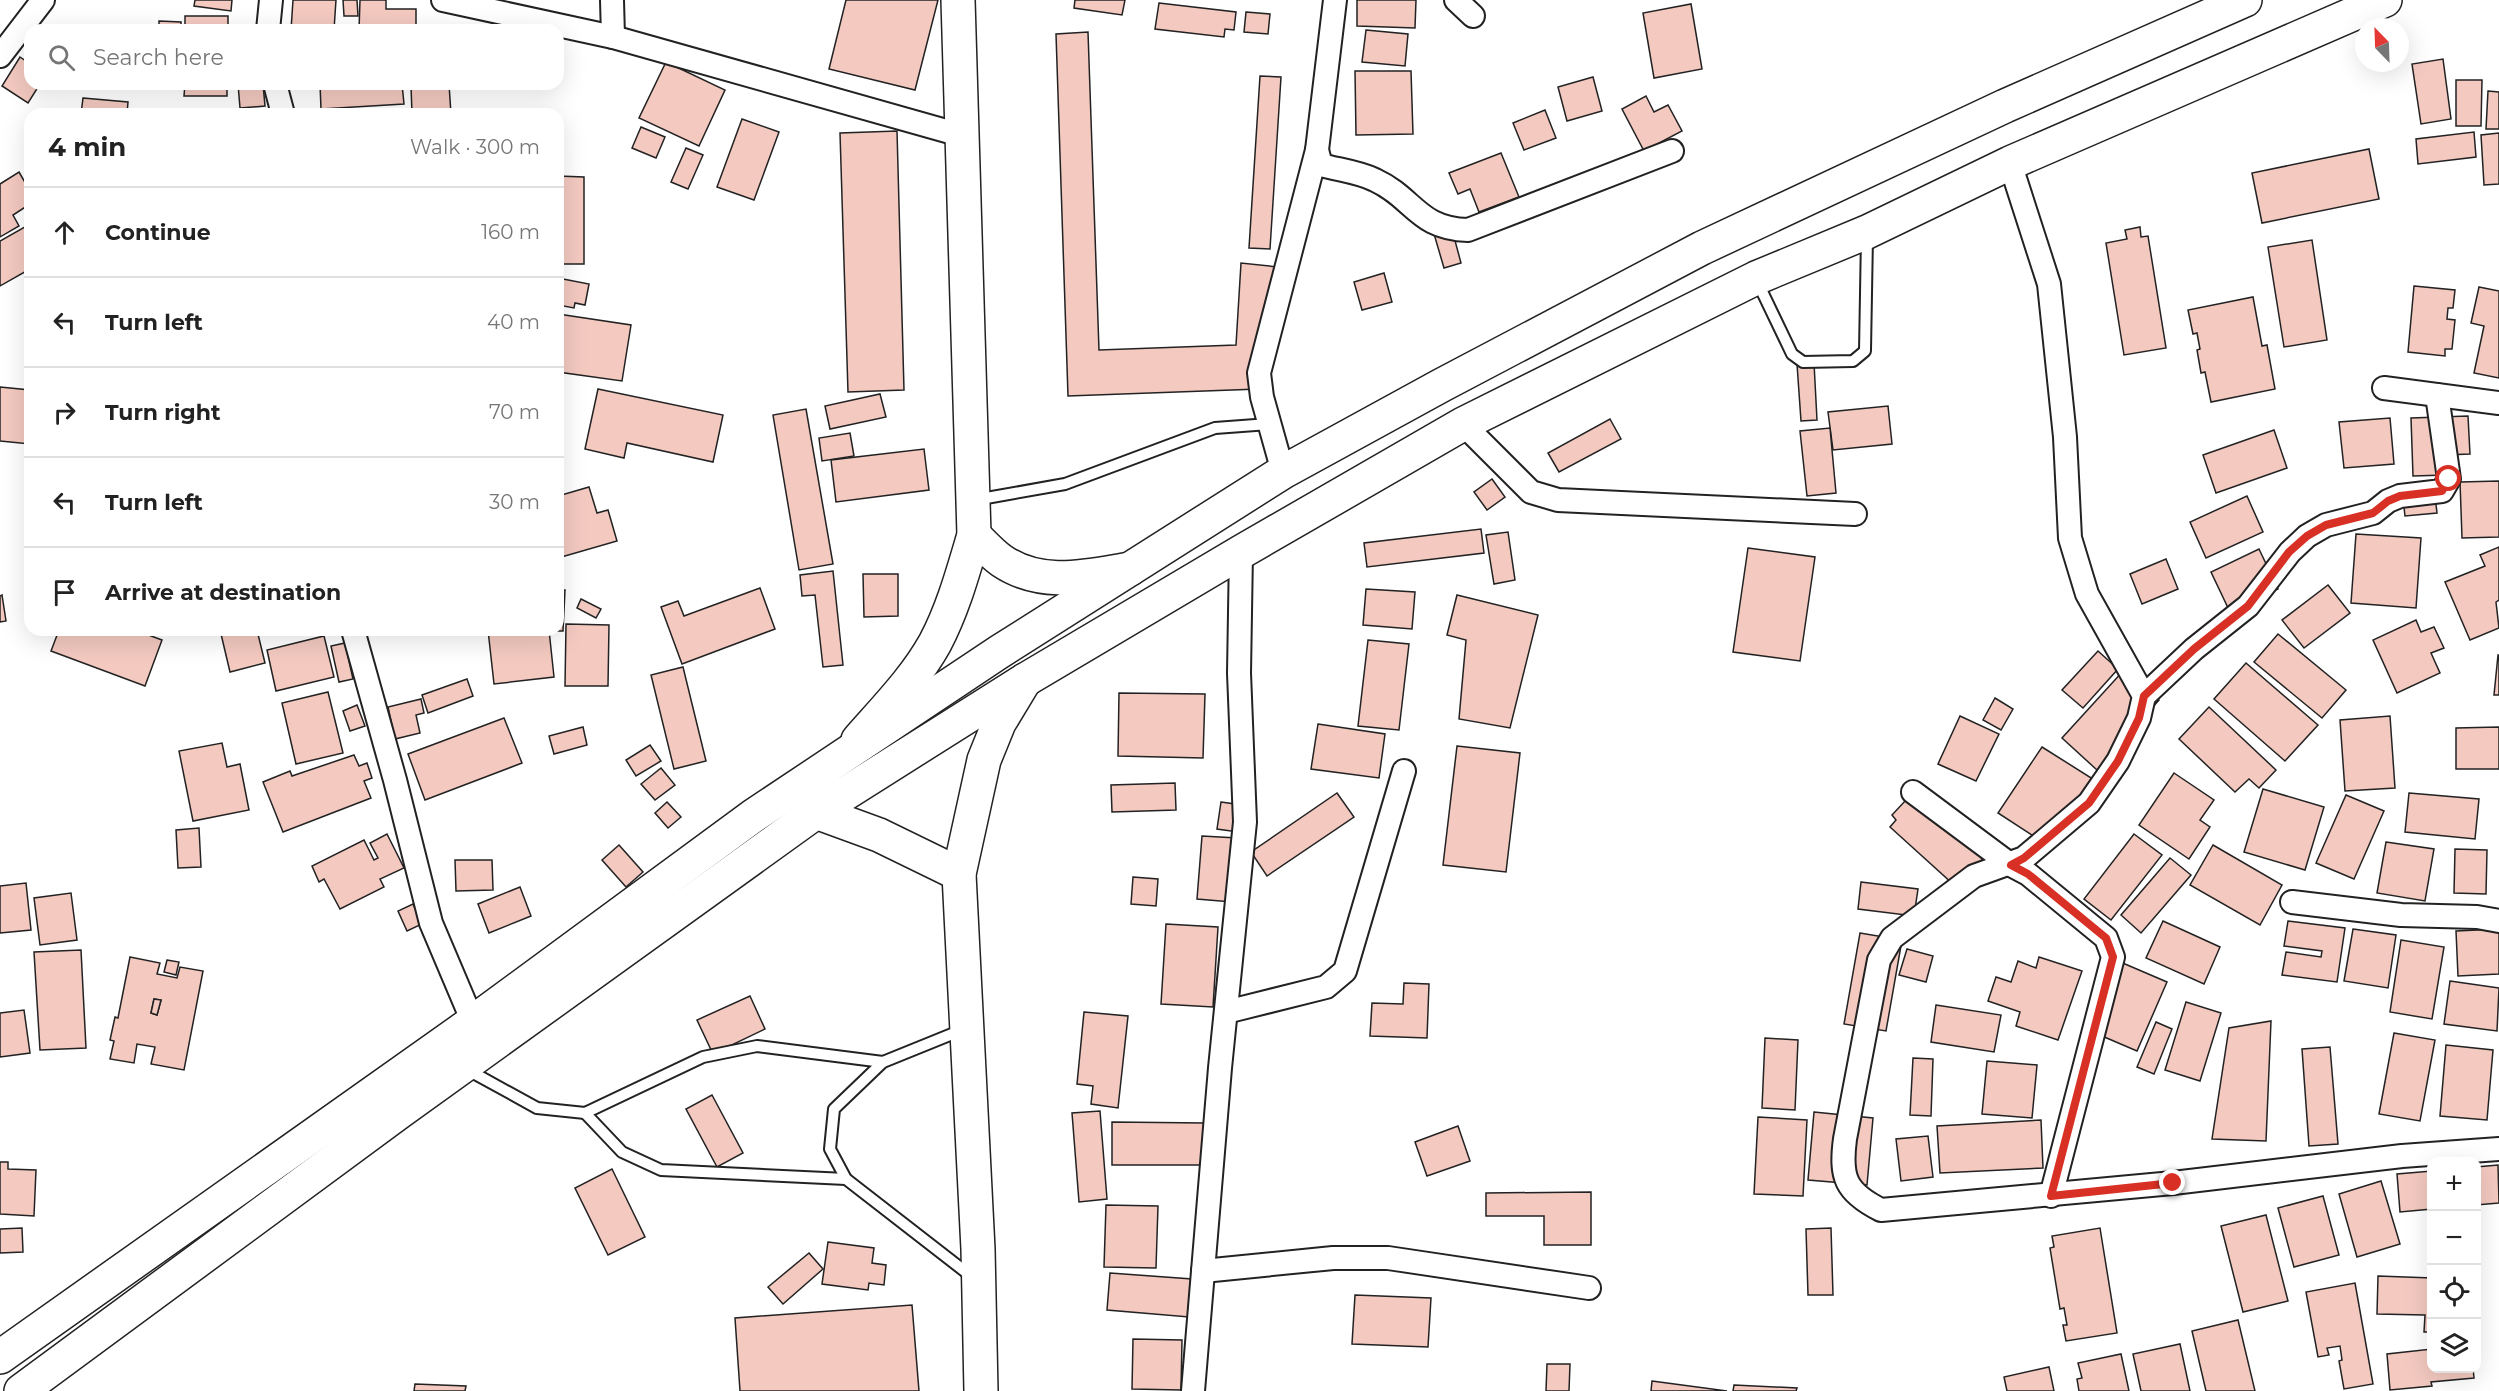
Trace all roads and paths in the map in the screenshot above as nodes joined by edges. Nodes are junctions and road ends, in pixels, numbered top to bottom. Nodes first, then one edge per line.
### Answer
1 (43, 0) edge
2 (271, 0) edge
3 (443, 0) edge
4 (612, 0) edge
5 (958, 0) edge
6 (1335, 0) edge
7 (1456, 0) edge
8 (2242, 0) edge
9 (2385, 0) edge
10 (1473, 16) dead end
11 (25, 24) edge
12 (269, 24) edge
13 (553, 24) edge
14 (24, 25) edge
15 (564, 26) edge
16 (613, 37) junction
17 (0, 56) edge
18 (277, 90) edge
19 (281, 108) edge
20 (964, 136) junction
21 (1317, 150) junction
22 (1672, 151) dead end
23 (2010, 164) junction
24 (1867, 232) junction
25 (1756, 278) junction
26 (2384, 388) dead end
27 (2437, 395) junction
28 (2499, 403) edge
29 (1269, 424) junction
30 (1463, 424) junction
31 (1283, 472) junction
32 (973, 500) junction
33 (1855, 514) dead end
34 (974, 535) junction
35 (1241, 552) junction
36 (1130, 568) junction
37 (354, 636) edge
38 (1025, 680) junction
39 (2144, 696) junction
40 (845, 754) junction
41 (1404, 771) dead end
42 (1913, 792) dead end
43 (816, 812) junction
44 (2011, 865) junction
45 (959, 874) junction
46 (2292, 902) dead end
47 (2499, 921) edge
48 (1226, 1012) junction
49 (473, 1022) junction
50 (967, 1028) junction
51 (883, 1062) junction
52 (462, 1067) junction
53 (585, 1113) junction
54 (2499, 1149) edge
55 (846, 1179) junction
56 (2051, 1196) junction
57 (1203, 1271) junction
58 (979, 1282) junction
59 (1589, 1288) dead end
60 (0, 1357) edge
61 (21, 1391) edge
62 (981, 1391) edge
63 (1193, 1391) edge

1 - 11 street
2 - 12 street
3 - 13 street
4 - 16 street
5 - 20 main road
6 - 21 street
7 - 10 street
8 - 31 main road
9 - 23 main road
14 - 17 street
15 - 16 street
16 - 20 street
18 - 19 street
20 - 32 main road
21 - 22 street
21 - 29 street
23 - 24 main road
23 - 39 street
24 - 25 main road
24 - 25 lane
25 - 30 main road
26 - 27 street
27 - 28 street
27 - 39 street
29 - 31 street
29 - 32 lane
30 - 33 street
30 - 35 main road
31 - 36 main road
32 - 34 main road
34 - 36 main road
34 - 40 main road
35 - 38 main road
35 - 48 street
36 - 40 main road
37 - 49 street
38 - 43 main road
38 - 45 main road
39 - 44 street
40 - 49 main road
41 - 48 street
42 - 44 street
43 - 45 main road
43 - 52 main road
44 - 56 street
44 - 56 street
45 - 50 main road
46 - 47 street
48 - 57 street
49 - 60 main road
50 - 51 lane
50 - 58 main road
51 - 53 lane
51 - 55 lane
52 - 53 lane
52 - 61 main road
53 - 55 lane
54 - 56 street
55 - 58 lane
57 - 59 street
57 - 63 street
58 - 62 main road

